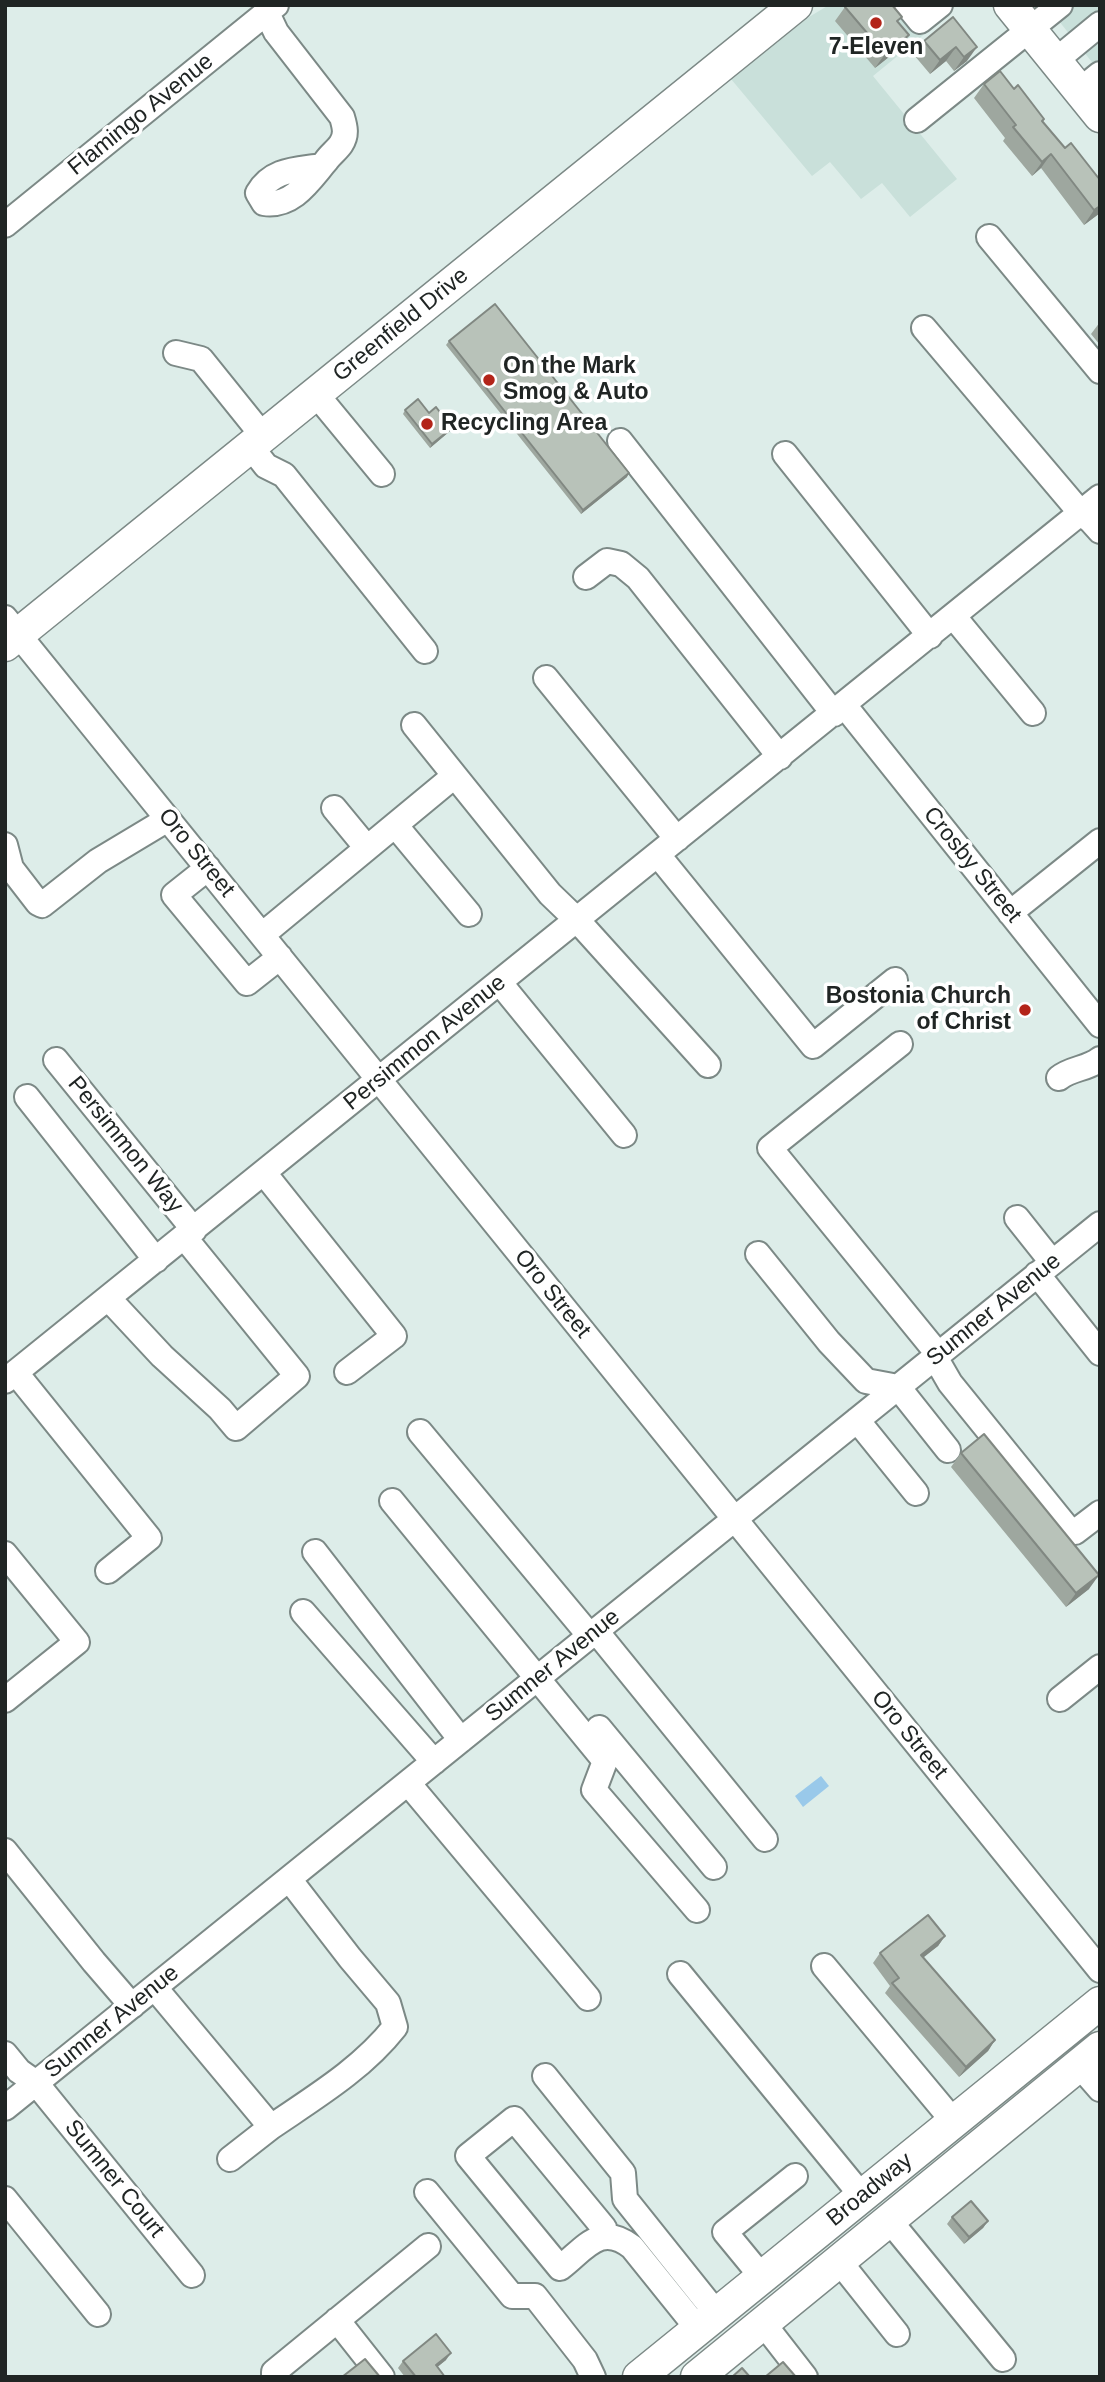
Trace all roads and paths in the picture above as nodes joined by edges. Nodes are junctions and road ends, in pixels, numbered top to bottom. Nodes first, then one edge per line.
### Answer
1 (796, 5) edge
2 (907, 5) edge
3 (940, 5) edge
4 (1010, 5) edge
5 (1060, 5) edge
6 (272, 9) edge
7 (1100, 24) edge
8 (1030, 30) junction
9 (1055, 61) junction
10 (1090, 82) edge
11 (1100, 116) edge
12 (917, 120) dead end
13 (321, 166) dead end
14 (5, 225) edge
15 (989, 237) dead end
16 (924, 328) dead end
17 (176, 353) dead end
18 (1100, 371) edge
19 (316, 394) junction
20 (620, 441) dead end
21 (257, 442) junction
22 (785, 454) dead end
23 (382, 474) dead end
24 (1090, 505) edge
25 (1100, 531) edge
26 (586, 577) dead end
27 (954, 617) junction
28 (10, 633) edge
29 (930, 636) junction
30 (425, 651) dead end
31 (546, 678) dead end
32 (839, 709) junction
33 (1033, 713) dead end
34 (414, 725) dead end
35 (780, 757) junction
36 (447, 782) dead end
37 (334, 808) dead end
38 (168, 819) junction
39 (395, 825) junction
40 (677, 839) junction
41 (1100, 841) edge
42 (5, 845) edge
43 (367, 848) junction
44 (658, 855) junction
45 (208, 868) junction
46 (1010, 913) junction
47 (469, 914) dead end
48 (577, 920) junction
49 (261, 935) junction
50 (280, 957) junction
51 (895, 980) dead end
52 (500, 983) junction
53 (1100, 1025) edge
54 (900, 1044) dead end
55 (1100, 1059) edge
56 (56, 1060) dead end
57 (708, 1065) dead end
58 (1059, 1078) dead end
59 (379, 1080) junction
60 (27, 1097) dead end
61 (624, 1135) dead end
62 (264, 1173) junction
63 (1017, 1218) dead end
64 (1100, 1224) edge
65 (189, 1234) junction
66 (758, 1254) dead end
67 (156, 1260) junction
68 (1045, 1268) junction
69 (108, 1298) junction
70 (1100, 1353) edge
71 (936, 1356) junction
72 (347, 1372) dead end
73 (11, 1377) edge
74 (898, 1387) junction
75 (857, 1420) junction
76 (420, 1432) dead end
77 (948, 1450) dead end
78 (916, 1493) dead end
79 (392, 1501) dead end
80 (1100, 1513) edge
81 (735, 1519) junction
82 (315, 1552) dead end
83 (5, 1554) edge
84 (108, 1571) dead end
85 (303, 1612) dead end
86 (593, 1634) junction
87 (1100, 1667) edge
88 (543, 1674) junction
89 (1060, 1699) dead end
90 (5, 1700) edge
91 (461, 1740) junction
92 (433, 1762) junction
93 (408, 1783) junction
94 (765, 1839) dead end
95 (5, 1851) edge
96 (714, 1867) dead end
97 (289, 1879) junction
98 (697, 1910) dead end
99 (824, 1966) dead end
100 (1100, 1970) edge
101 (680, 1974) dead end
102 (155, 1988) junction
103 (588, 1998) dead end
104 (1100, 2003) edge
105 (132, 2006) junction
106 (5, 2054) edge
107 (1090, 2057) edge
108 (545, 2076) dead end
109 (1100, 2089) edge
110 (16, 2092) edge
111 (954, 2122) junction
112 (271, 2127) junction
113 (230, 2160) dead end
114 (795, 2176) dead end
115 (427, 2192) dead end
116 (862, 2196) junction
117 (5, 2199) edge
118 (889, 2220) junction
119 (601, 2236) junction
120 (428, 2246) dead end
121 (839, 2261) junction
122 (192, 2275) dead end
123 (762, 2277) junction
124 (98, 2314) dead end
125 (337, 2319) junction
126 (708, 2322) junction
127 (763, 2323) junction
128 (897, 2334) dead end
129 (1003, 2359) dead end
130 (274, 2377) edge
131 (382, 2377) edge
132 (593, 2377) edge
133 (639, 2377) edge
134 (697, 2377) edge
135 (806, 2377) edge

1 - 19 main road, Greenfield Drive
2 - 3 street
4 - 8 main road
5 - 8 street
6 - 13 street
6 - 14 street, Flamingo Avenue
7 - 9 street
8 - 9 main road
8 - 12 street
9 - 10 main road
10 - 11 main road
15 - 18 street
16 - 24 street
17 - 21 street
19 - 21 main road, Greenfield Drive
19 - 23 street
20 - 32 street, Crosby Street
21 - 28 main road, Greenfield Drive
21 - 30 street
22 - 29 street
24 - 25 street
24 - 27 street
26 - 35 street
27 - 29 street
27 - 33 street
28 - 38 street, Oro Street
29 - 32 street, Persimmon Avenue
31 - 40 street
32 - 35 street, Persimmon Avenue
32 - 46 street, Crosby Street
34 - 48 street
35 - 40 street, Persimmon Avenue
36 - 39 street
37 - 43 street
38 - 42 street
38 - 45 street, Oro Street
39 - 43 street
39 - 47 street
40 - 44 street, Persimmon Avenue
41 - 46 street
43 - 49 street
44 - 48 street, Persimmon Avenue
44 - 51 street
45 - 49 street, Oro Street
45 - 50 street
46 - 53 street, Crosby Street
48 - 52 street, Persimmon Avenue
48 - 57 street
49 - 50 street, Oro Street
50 - 59 street, Oro Street
52 - 59 street, Persimmon Avenue
52 - 61 street
54 - 71 street
55 - 58 street
56 - 65 street, Persimmon Way
59 - 62 street, Persimmon Avenue
59 - 81 street, Oro Street
60 - 67 street
62 - 65 street, Persimmon Avenue
62 - 72 street
63 - 68 street
64 - 68 street, Sumner Avenue
65 - 67 street, Persimmon Avenue
65 - 69 street, Persimmon Way
66 - 74 street
67 - 69 street, Persimmon Avenue
68 - 70 street
68 - 71 street, Sumner Avenue
69 - 73 street, Persimmon Avenue
71 - 74 street, Sumner Avenue
71 - 80 street
73 - 84 street
74 - 75 street, Sumner Avenue
74 - 77 street
75 - 78 street
75 - 81 street, Sumner Avenue
76 - 86 street
79 - 88 street
81 - 86 street, Sumner Avenue
81 - 100 street, Oro Street
82 - 91 street
83 - 90 street
85 - 92 street
86 - 88 street, Sumner Avenue
86 - 94 street
87 - 89 street
88 - 91 street, Sumner Avenue
88 - 96 street
88 - 98 street
91 - 92 street, Sumner Avenue
92 - 93 street, Sumner Avenue
93 - 97 street, Sumner Avenue
93 - 103 street
95 - 105 street
97 - 102 street, Sumner Avenue
97 - 112 street
99 - 111 street
101 - 116 street
102 - 105 street, Sumner Avenue
102 - 112 street
104 - 111 main road, Broadway
105 - 110 street, Sumner Avenue
106 - 110 street, Sumner Court
107 - 109 street
107 - 118 main road, Broadway
108 - 126 street
110 - 122 street, Sumner Court
111 - 116 main road, Broadway
112 - 113 street
114 - 123 street
115 - 132 street
116 - 123 main road, Broadway
117 - 124 street
118 - 121 main road, Broadway
118 - 129 street
119 - 119 street
119 - 126 street
120 - 125 street
121 - 127 main road, Broadway
121 - 128 street
123 - 126 main road, Broadway
125 - 130 street
125 - 131 street
126 - 133 main road, Broadway
127 - 134 main road, Broadway
127 - 135 street

